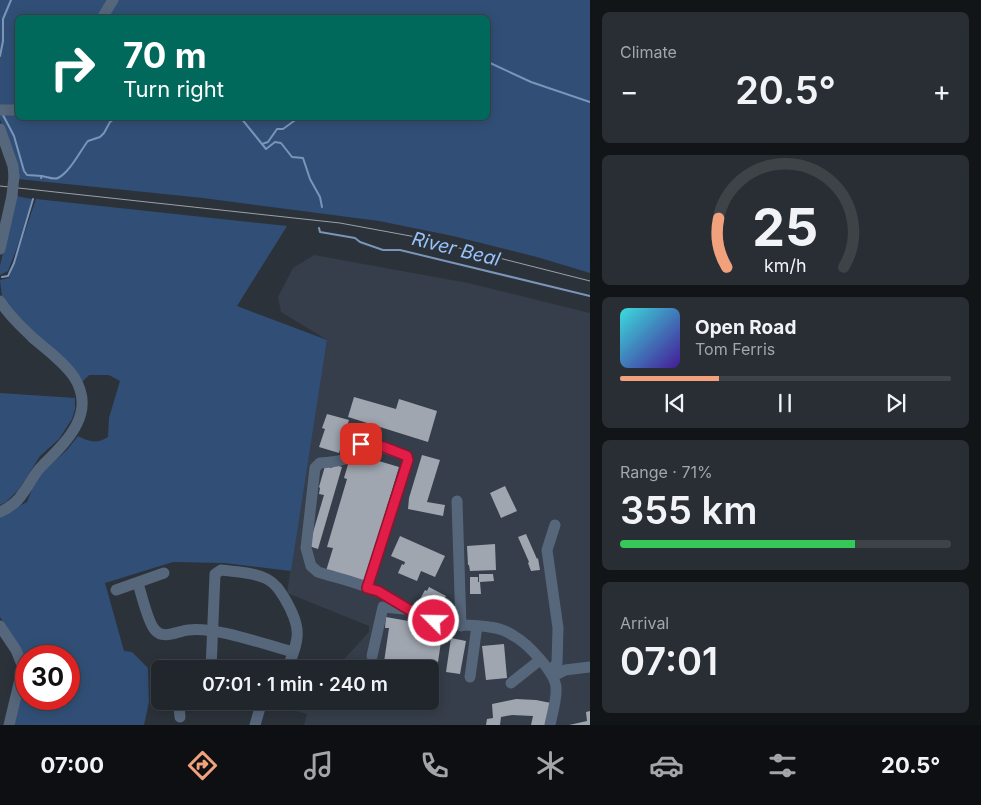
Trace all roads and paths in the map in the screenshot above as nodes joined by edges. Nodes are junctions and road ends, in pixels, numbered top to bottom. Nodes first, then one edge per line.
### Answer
1 (113, 0) edge
2 (104, 15) edge
3 (0, 110) edge
4 (15, 110) edge
5 (0, 129) edge
6 (0, 248) edge
7 (0, 301) edge
8 (457, 500) dead end
9 (0, 512) edge
10 (555, 525) dead end
11 (164, 573) dead end
12 (138, 583) junction
13 (116, 590) dead end
14 (373, 590) junction
15 (408, 609) junction
16 (0, 626) edge
17 (461, 626) junction
18 (477, 626) junction
19 (213, 632) junction
20 (293, 652) junction
21 (372, 656) dead end
22 (211, 660) edge
23 (290, 660) edge
24 (540, 660) junction
25 (590, 666) edge
26 (552, 674) junction
27 (470, 676) dead end
28 (511, 683) dead end
29 (179, 710) edge
30 (259, 710) edge
31 (180, 717) dead end
32 (9, 725) edge
33 (255, 725) edge
34 (550, 725) edge

1 - 2 street
3 - 4 street
5 - 6 street, bridge
7 - 9 street
8 - 17 street
10 - 26 street
11 - 12 street
12 - 13 street
12 - 19 street
14 - 14 street
14 - 15 street
15 - 17 street
15 - 21 street
16 - 32 street
17 - 18 street
18 - 24 street
18 - 27 street
19 - 20 street
19 - 20 street
19 - 22 street
20 - 23 street
24 - 26 street
24 - 28 street
25 - 26 street
26 - 34 street
29 - 31 street
30 - 33 street

